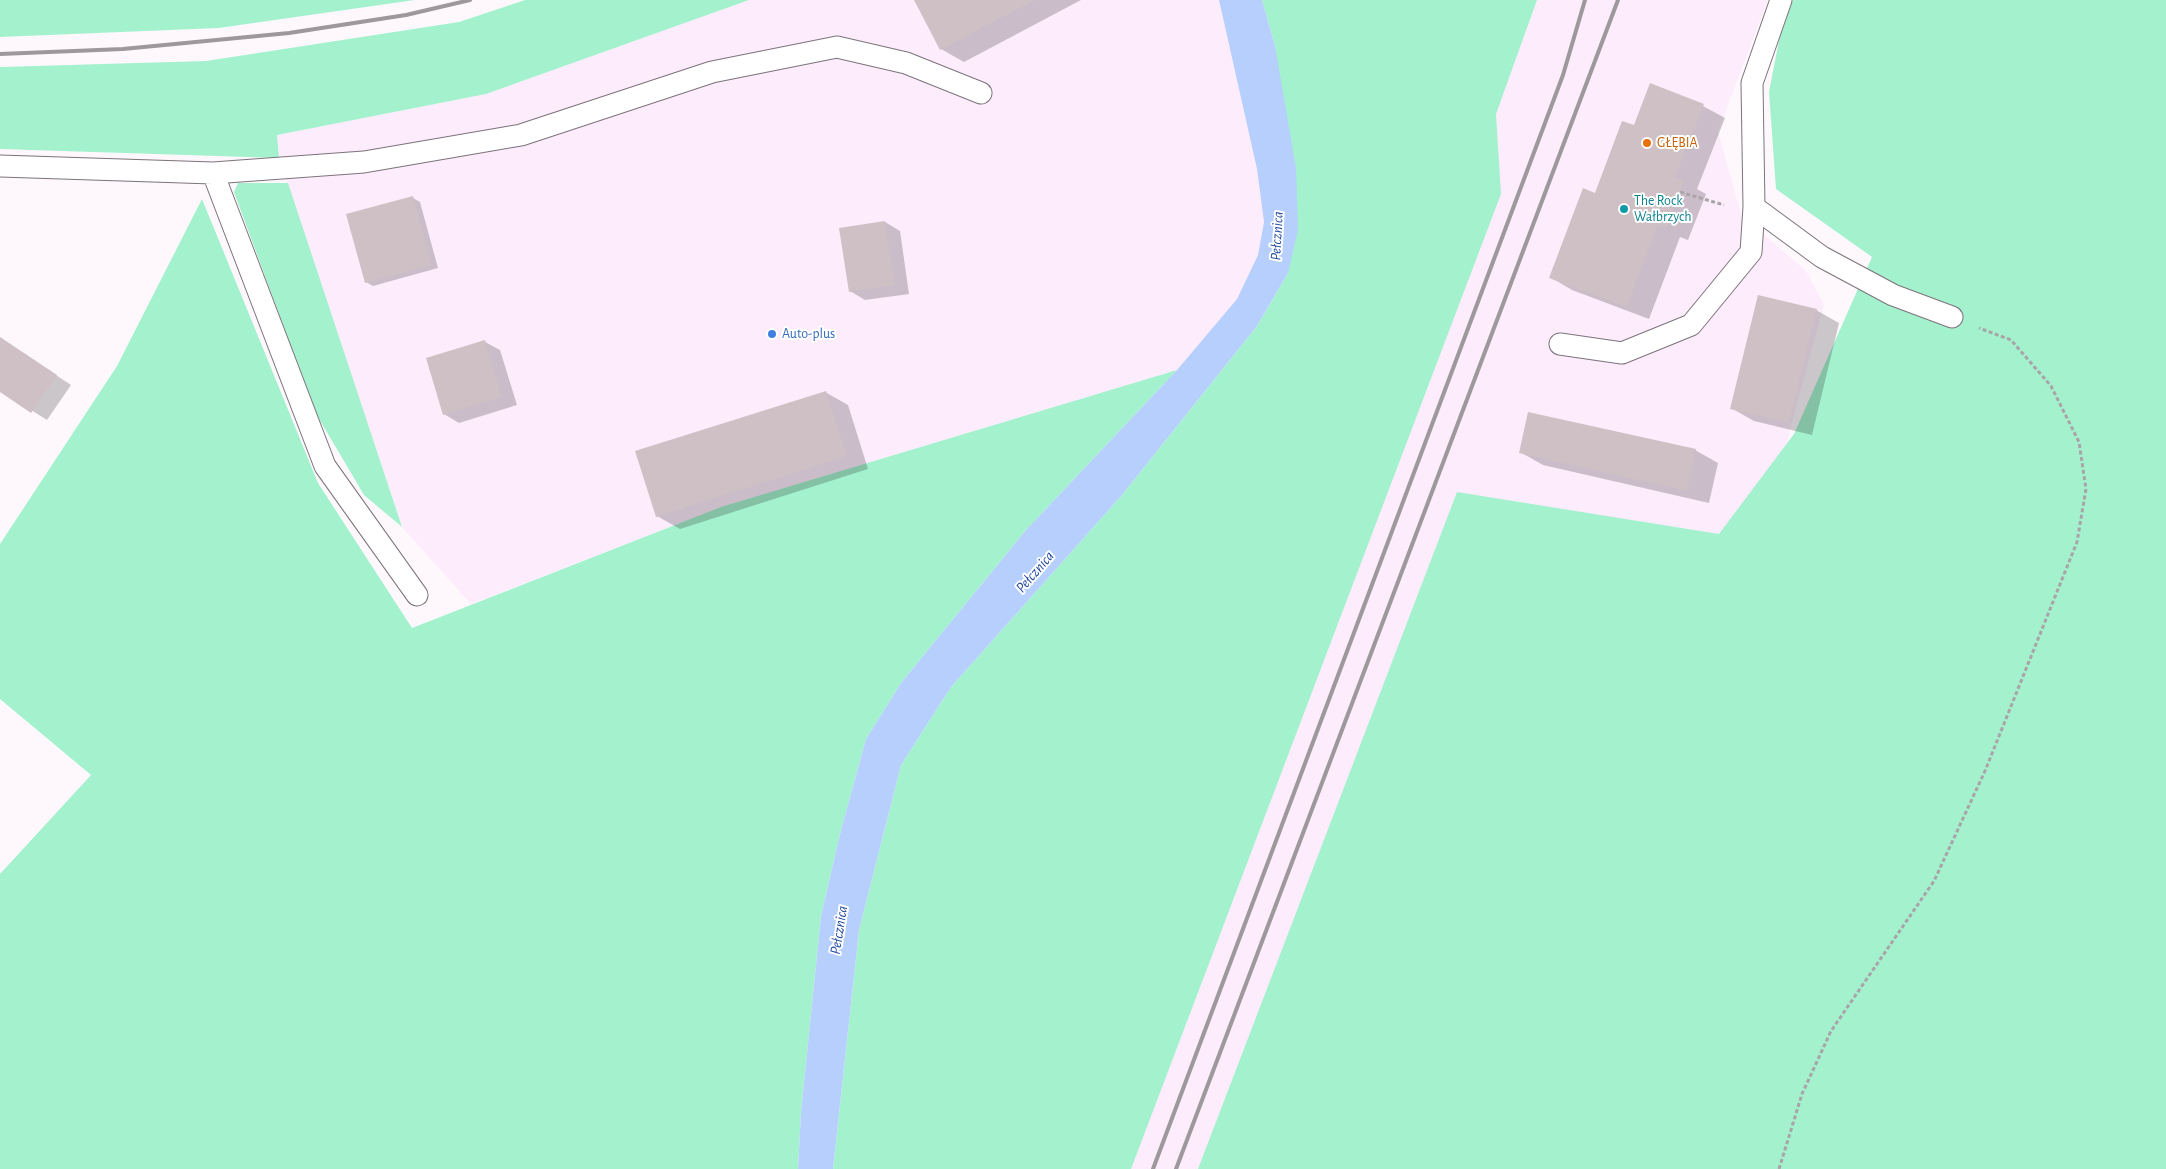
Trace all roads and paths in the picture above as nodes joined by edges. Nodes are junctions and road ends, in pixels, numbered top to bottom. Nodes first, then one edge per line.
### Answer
1 (1781, 0) edge
2 (981, 93) dead end
3 (0, 166) edge
4 (213, 173) junction
5 (1680, 192) dead end
6 (1754, 207) junction
7 (1732, 208) dead end
8 (1952, 317) joint
9 (1560, 344) dead end
10 (417, 595) dead end
11 (1779, 1169) edge

1 - 6 lane
2 - 4 lane
3 - 4 lane
4 - 10 lane
5 - 7 path
6 - 8 lane
6 - 9 lane
8 - 11 path

